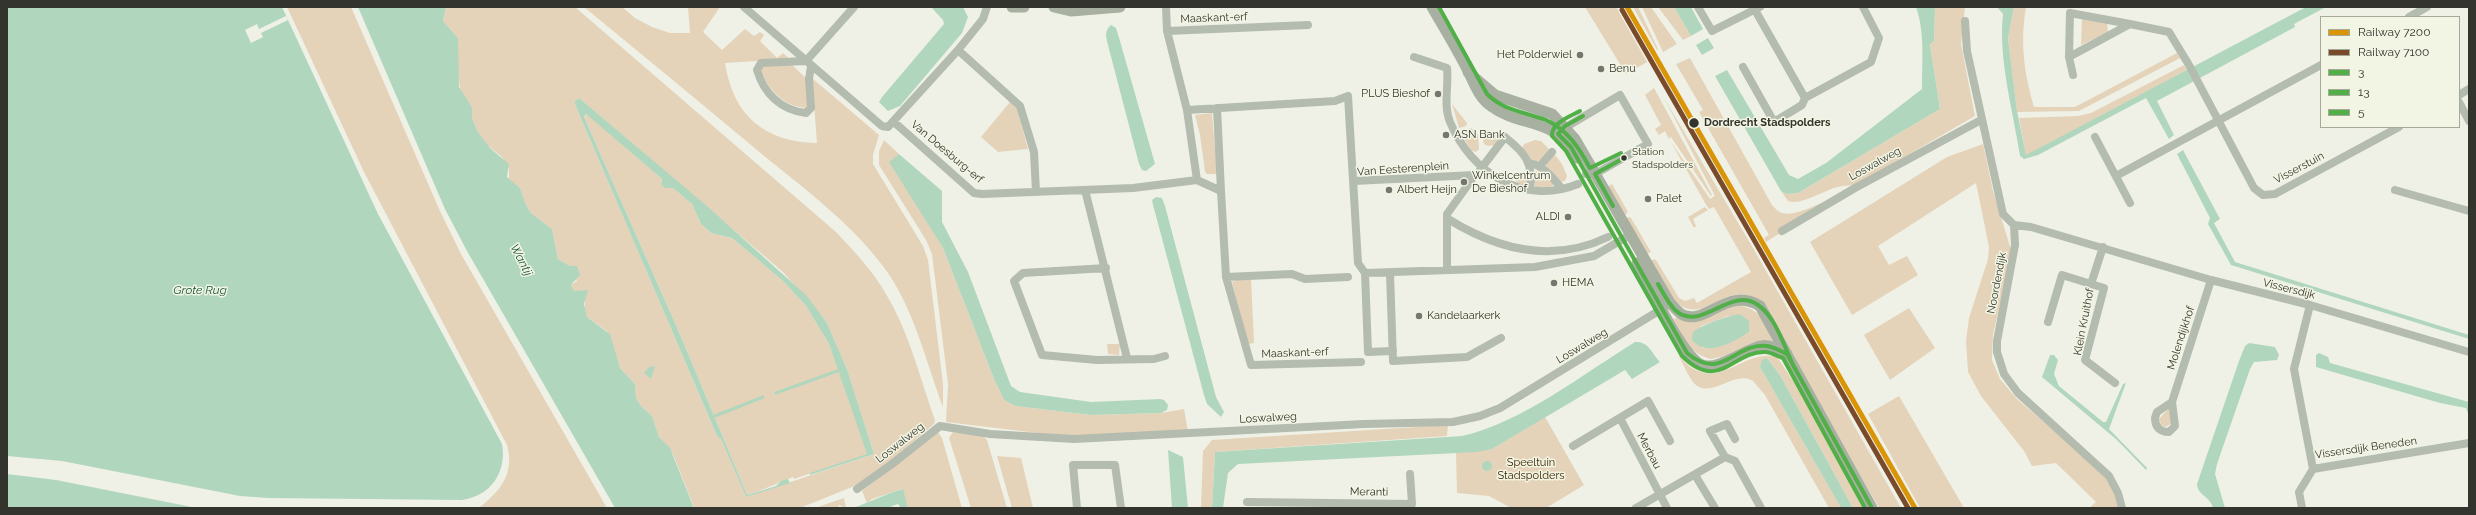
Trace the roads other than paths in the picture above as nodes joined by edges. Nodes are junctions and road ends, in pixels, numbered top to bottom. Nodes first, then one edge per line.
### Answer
1 (744, 7) edge
2 (854, 7) edge
3 (987, 7) edge
4 (1012, 7) edge
5 (1024, 7) edge
6 (1054, 7) edge
7 (1120, 7) edge
8 (1166, 7) edge
9 (1432, 7) edge
10 (1698, 7) edge
11 (1863, 7) edge
12 (2427, 7) edge
13 (1757, 8) edge
14 (2070, 10) edge
15 (2411, 16) edge
16 (1965, 22) dead end
17 (2130, 24) junction
18 (1308, 25) dead end
19 (1167, 31) junction
20 (958, 50) junction
21 (1414, 57) dead end
22 (2070, 57) junction
23 (808, 64) junction
24 (2320, 66) edge
25 (1743, 67) dead end
26 (1468, 72) junction
27 (2073, 75) dead end
28 (2469, 90) edge
29 (2460, 94) edge
30 (1805, 98) junction
31 (2460, 104) edge
32 (1217, 108) junction
33 (1187, 110) junction
34 (1980, 120) junction
35 (2219, 121) junction
36 (2469, 121) edge
37 (891, 124) junction
38 (2397, 128) edge
39 (1561, 130) junction
40 (2095, 137) dead end
41 (1552, 152) dead end
42 (1530, 163) junction
43 (1540, 166) junction
44 (1482, 167) junction
45 (1590, 174) junction
46 (1475, 175) junction
47 (2116, 176) junction
48 (1197, 180) junction
49 (1354, 181) junction
50 (1578, 184) dead end
51 (1085, 190) junction
52 (1530, 190) junction
53 (1562, 190) junction
54 (2395, 190) dead end
55 (1221, 191) junction
56 (1036, 192) junction
57 (2130, 202) dead end
58 (2469, 212) edge
59 (1448, 219) junction
60 (2014, 225) junction
61 (1782, 231) dead end
62 (1608, 237) dead end
63 (1627, 237) junction
64 (2103, 247) junction
65 (1106, 268) junction
66 (1448, 269) junction
67 (1365, 273) junction
68 (1390, 273) junction
69 (1226, 276) junction
70 (1348, 277) dead end
71 (2211, 280) junction
72 (2092, 284) junction
73 (2310, 305) junction
74 (1666, 306) junction
75 (2048, 322) dead end
76 (1501, 338) dead end
77 (1393, 351) junction
78 (2469, 352) edge
79 (1787, 354) junction
80 (1165, 356) dead end
81 (1127, 358) junction
82 (1361, 362) dead end
83 (2116, 383) dead end
84 (2172, 402) dead end
85 (1620, 418) junction
86 (1734, 439) dead end
87 (1670, 441) dead end
88 (2469, 443) edge
89 (1573, 446) dead end
90 (1725, 457) junction
91 (2313, 469) junction
92 (1410, 474) dead end
93 (1695, 475) junction
94 (857, 489) dead end
95 (1660, 494) junction
96 (1247, 502) dead end
97 (1296, 505) edge
98 (1077, 508) edge
99 (1121, 508) edge
100 (1636, 508) edge
101 (1667, 508) edge
102 (1715, 508) edge
103 (1761, 508) edge
104 (1872, 508) edge
105 (2122, 508) edge
106 (2302, 508) edge

1 - 23 street
2 - 23 street
3 - 20 street, Van Doesburg-erf
4 - 5 street
6 - 7 street
8 - 19 street, Maaskant-erf
9 - 26 street
10 - 13 street
11 - 30 street
12 - 15 street
13 - 30 street
14 - 17 street, Visserstuin
14 - 22 street, Visserstuin
16 - 34 street
17 - 22 street
17 - 35 street, Visserstuin
18 - 19 street, Maaskant-erf
19 - 33 street, Maaskant-erf
20 - 37 street, Van Doesburg-erf
20 - 56 street
21 - 44 street
22 - 27 street, Visserstuin
23 - 23 street
23 - 37 street
24 - 35 street
25 - 30 street
26 - 39 street
26 - 39 street
28 - 29 street
31 - 36 street
32 - 33 street
32 - 49 street
32 - 55 street, Maaskant-erf
33 - 48 street, Maaskant-erf
34 - 60 street
34 - 61 street, Loswalweg
35 - 38 street, Visserstuin
35 - 47 street
37 - 56 street, Van Doesburg-erf
39 - 45 street
39 - 45 street
40 - 47 street
41 - 43 street
42 - 43 street
42 - 44 street
42 - 52 street
43 - 53 street
44 - 46 street
44 - 52 street
45 - 63 street
46 - 49 street, Van Eesterenplein
46 - 59 street
47 - 57 street
48 - 51 street, Van Doesburg-erf
48 - 55 street
49 - 67 street, Van Eesterenplein
50 - 53 street
51 - 56 street, Van Doesburg-erf
51 - 65 street
52 - 53 street
54 - 58 street
55 - 69 street, Maaskant-erf
59 - 62 street
59 - 66 street
60 - 64 street, Vissersdijk
60 - 105 street, Noordendijk
63 - 66 street
63 - 74 street
64 - 71 street, Vissersdijk
64 - 72 street
65 - 81 street
65 - 81 street
66 - 68 street
67 - 68 street
67 - 77 street
68 - 77 street
69 - 70 street
69 - 82 street, Maaskant-erf
71 - 73 street, Vissersdijk
71 - 84 street, Molendijkhof
72 - 75 street
72 - 83 street, Klein Kruithof
73 - 78 street, Vissersdijk
73 - 91 street, Vissersdijk Beneden
74 - 79 street
74 - 79 street
74 - 94 street, Loswalweg
76 - 77 street
79 - 104 street
80 - 81 street
85 - 87 street
85 - 89 street
85 - 95 street, Merbau
86 - 90 street
88 - 91 street, Vissersdijk Beneden
90 - 93 street
90 - 103 street
91 - 106 street
92 - 97 street, Meranti
93 - 95 street
93 - 102 street
95 - 100 street
95 - 101 street, Merbau
96 - 97 street, Meranti
98 - 99 street

